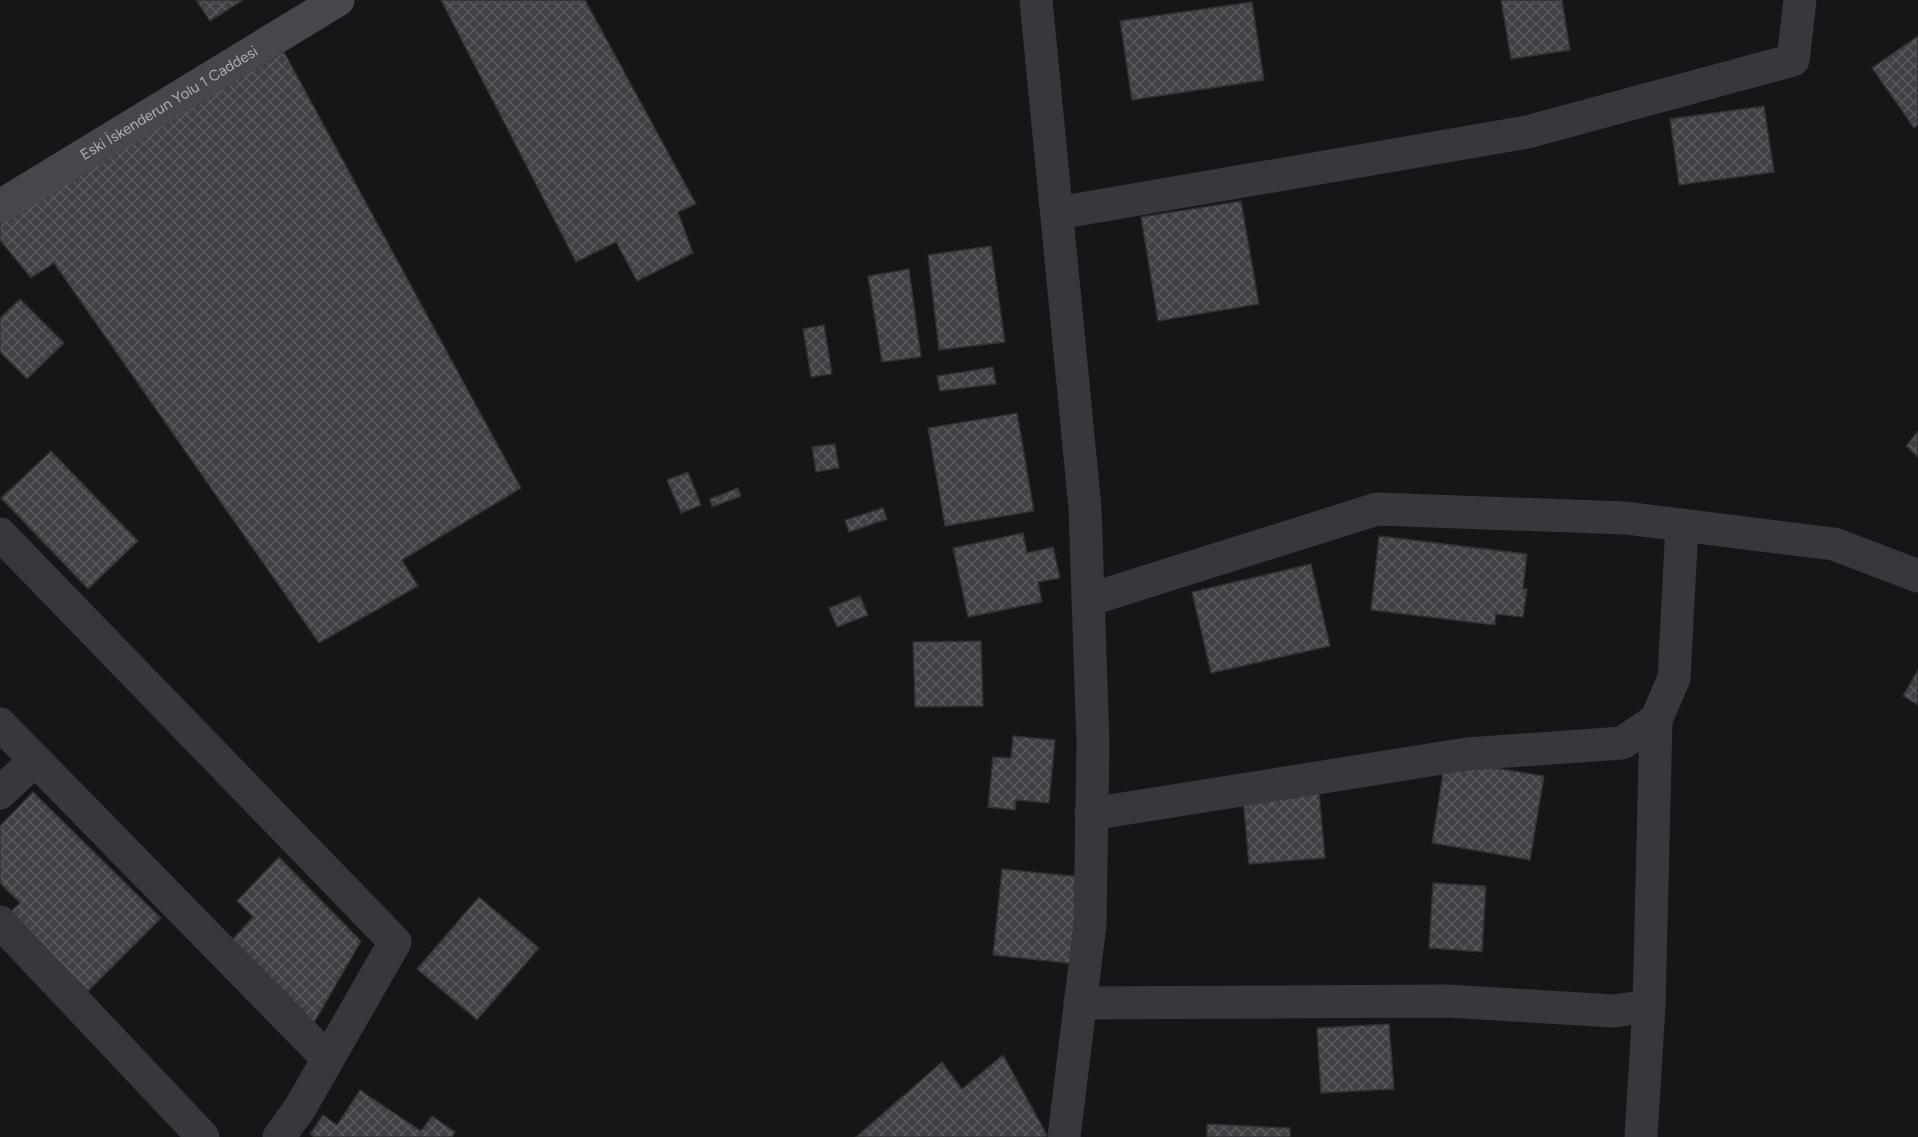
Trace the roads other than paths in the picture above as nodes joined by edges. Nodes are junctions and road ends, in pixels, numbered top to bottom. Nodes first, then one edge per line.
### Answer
1 (338, 0) edge
2 (1036, 0) edge
3 (1800, 0) edge
4 (0, 206) edge
5 (1058, 213) junction
6 (1683, 525) junction
7 (0, 534) edge
8 (1918, 576) edge
9 (1088, 600) junction
10 (1656, 720) junction
11 (0, 724) edge
12 (34, 761) junction
13 (0, 793) edge
14 (1091, 813) junction
15 (0, 922) edge
16 (1080, 1003) junction
17 (1649, 1006) junction
18 (328, 1059) junction
19 (203, 1137) edge
20 (279, 1137) edge
21 (1064, 1137) edge
22 (1641, 1137) edge

1 - 4 street, Eski İskenderun Yolu 1 Caddesi
2 - 5 street
3 - 5 street
5 - 9 street
6 - 8 street
6 - 9 street
6 - 10 street
7 - 18 street
9 - 14 street
10 - 14 street
10 - 17 street
11 - 12 street
12 - 13 street
12 - 18 street
14 - 16 street
15 - 19 street
16 - 17 street
16 - 21 street
17 - 22 street
18 - 20 street

